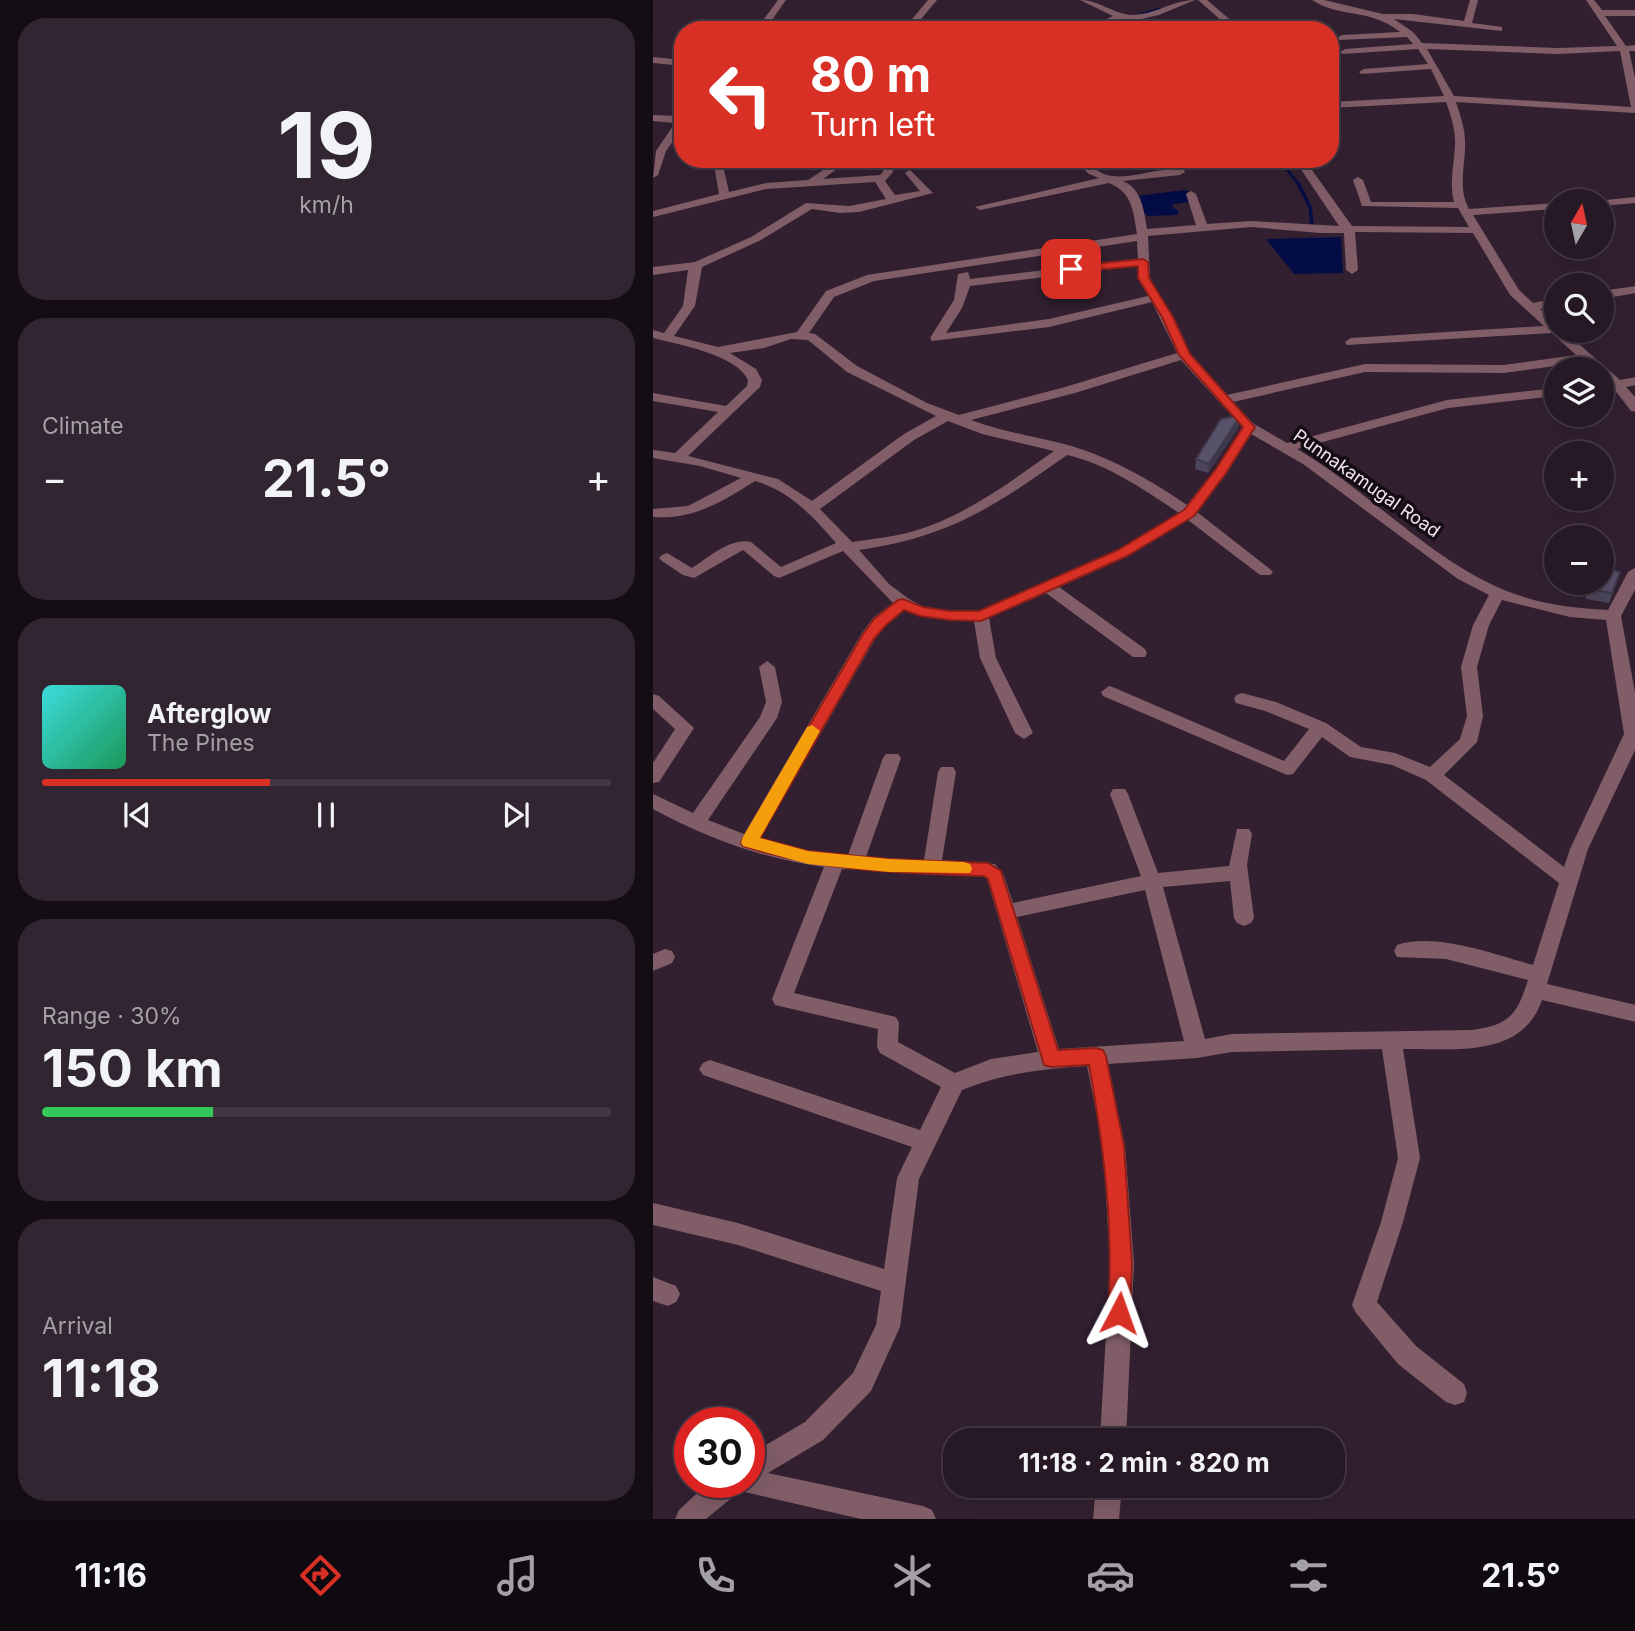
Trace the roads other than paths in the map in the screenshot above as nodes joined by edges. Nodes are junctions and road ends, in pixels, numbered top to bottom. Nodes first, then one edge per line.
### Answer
1 (782, 0) edge
2 (933, 0) edge
3 (1084, 0) edge
4 (1191, 0) edge
5 (1202, 0) edge
6 (1316, 0) edge
7 (1474, 0) edge
8 (1590, 0) edge
9 (1601, 13) junction
10 (1635, 13) edge
11 (1380, 16) junction
12 (1119, 17) junction
13 (767, 21) edge
14 (915, 21) edge
15 (1109, 21) edge
16 (1123, 21) edge
17 (1226, 21) edge
18 (1467, 25) junction
19 (1499, 29) dead end
20 (1410, 34) junction
21 (1342, 38) dead end
22 (1635, 48) edge
23 (1624, 49) junction
24 (1345, 52) dead end
25 (1428, 56) junction
26 (653, 60) edge
27 (674, 62) edge
28 (1356, 64) dead end
29 (1364, 72) dead end
30 (1451, 99) junction
31 (1339, 105) edge
32 (1632, 108) edge
33 (653, 118) edge
34 (674, 122) edge
35 (1635, 125) edge
36 (674, 132) edge
37 (719, 168) edge
38 (831, 168) edge
39 (888, 168) edge
40 (1088, 168) edge
41 (1306, 168) edge
42 (925, 170) dead end
43 (1180, 172) dead end
44 (910, 173) junction
45 (653, 175) edge
46 (881, 178) junction
47 (1111, 179) junction
48 (1358, 180) dead end
49 (797, 182) junction
50 (812, 182) junction
51 (1191, 194) dead end
52 (725, 198) junction
53 (892, 199) junction
54 (1635, 200) edge
55 (1614, 202) edge
56 (810, 205) junction
57 (1544, 206) edge
58 (980, 207) dead end
59 (1463, 208) junction
60 (653, 214) edge
61 (1201, 226) junction
62 (1349, 229) junction
63 (1476, 230) junction
64 (1142, 235) junction
65 (1143, 262) junction
66 (962, 263) junction
67 (698, 265) junction
68 (1352, 270) dead end
69 (653, 271) edge
70 (964, 283) junction
71 (1635, 289) edge
72 (1614, 293) edge
73 (1154, 298) junction
74 (1544, 304) edge
75 (1528, 307) junction
76 (1544, 320) edge
77 (1544, 331) edge
78 (653, 334) edge
79 (801, 335) junction
80 (668, 336) junction
81 (1351, 342) dead end
82 (1572, 343) edge
83 (718, 351) junction
84 (1184, 355) junction
85 (1589, 357) edge
86 (1544, 363) edge
87 (1614, 381) edge
88 (1635, 381) edge
89 (1614, 385) edge
90 (1618, 385) junction
91 (1544, 393) edge
92 (653, 397) edge
93 (1223, 400) junction
94 (1635, 408) edge
95 (728, 410) junction
96 (951, 418) junction
97 (1249, 427) junction
98 (1285, 448) junction
99 (1063, 451) junction
100 (653, 454) edge
101 (679, 457) junction
102 (753, 476) junction
103 (811, 509) junction
104 (653, 513) edge
105 (1189, 513) junction
106 (847, 546) junction
107 (667, 558) dead end
108 (1265, 572) dead end
109 (1635, 572) edge
110 (1048, 587) junction
111 (1498, 594) junction
112 (903, 604) junction
113 (1613, 615) junction
114 (981, 616) junction
115 (1139, 653) dead end
116 (767, 667) dead end
117 (1109, 692) dead end
118 (1242, 699) dead end
119 (653, 700) edge
120 (1320, 727) junction
121 (1024, 733) dead end
122 (892, 758) dead end
123 (948, 772) dead end
124 (1432, 775) junction
125 (653, 778) edge
126 (1119, 794) dead end
127 (653, 801) edge
128 (697, 822) junction
129 (1243, 834) dead end
130 (749, 842) junction
131 (845, 861) junction
132 (932, 867) junction
133 (1239, 873) junction
134 (1152, 881) junction
135 (1569, 881) junction
136 (1005, 912) junction
137 (1244, 918) dead end
138 (1404, 951) dead end
139 (1538, 982) junction
140 (1635, 1014) edge
141 (1391, 1040) junction
142 (1197, 1049) junction
143 (1096, 1056) junction
144 (1051, 1059) junction
145 (710, 1069) dead end
146 (954, 1083) junction
147 (924, 1141) junction
148 (653, 1214) edge
149 (894, 1284) junction
150 (1455, 1393) dead end
151 (1114, 1428) edge
152 (765, 1461) edge
153 (765, 1485) edge
154 (709, 1498) edge
155 (1108, 1498) edge
156 (688, 1519) edge
157 (923, 1519) edge
158 (1106, 1519) edge

1 - 13 street
2 - 14 street
3 - 12 street
4 - 12 street
5 - 17 street
6 - 11 street
7 - 18 street
8 - 9 street
9 - 10 street
9 - 23 street
11 - 18 street
11 - 20 street
12 - 15 street
12 - 16 street
18 - 19 street
20 - 21 street
20 - 25 street
22 - 23 street
23 - 25 street
23 - 32 street
24 - 25 street
25 - 28 street
25 - 29 street
25 - 30 street
26 - 27 street
30 - 31 street
30 - 32 street
30 - 59 street
32 - 35 street
33 - 34 street
36 - 45 street
37 - 52 street
38 - 50 street
39 - 46 street
40 - 47 street, Punnakamugal Road
41 - 62 street
42 - 44 street
43 - 47 street
44 - 46 street
44 - 53 street
46 - 50 street
46 - 53 street
47 - 58 street
47 - 64 street, Punnakamugal Road
48 - 59 street
49 - 50 street
49 - 52 street
49 - 56 street
51 - 61 street
52 - 60 street
53 - 56 street
54 - 55 street
56 - 67 street
57 - 59 street
59 - 63 street
61 - 62 street
61 - 64 street
62 - 63 street
62 - 68 street
63 - 75 street
64 - 65 street, Punnakamugal Road
64 - 66 street
65 - 70 street
65 - 73 street, Punnakamugal Road
66 - 70 street
66 - 79 street
67 - 69 street
67 - 80 street
70 - 73 street
71 - 72 street
73 - 84 street, Punnakamugal Road
74 - 75 street
75 - 76 street
77 - 81 street
78 - 80 street
79 - 83 street
79 - 96 street
80 - 83 street
82 - 85 street
83 - 95 street
84 - 93 street, Punnakamugal Road
84 - 96 street
86 - 93 street
87 - 90 street
88 - 90 street
89 - 90 street
90 - 94 street
91 - 98 street
92 - 95 street
93 - 97 street, Punnakamugal Road
95 - 101 street
96 - 99 street
96 - 103 street
97 - 98 street, Punnakamugal Road
97 - 105 street
98 - 111 street, Punnakamugal Road
99 - 105 street
99 - 106 street
100 - 101 street
101 - 102 street
102 - 103 street
102 - 104 street
103 - 106 street
105 - 108 street
105 - 110 street
106 - 107 street
106 - 112 street
109 - 113 street
110 - 114 street
110 - 115 street
111 - 113 street, Punnakamugal Road
111 - 124 street
112 - 114 street
112 - 130 street
113 - 135 street
114 - 121 street
116 - 128 street
117 - 120 street
118 - 120 street
119 - 125 street
120 - 124 street
122 - 131 street
123 - 132 street
124 - 135 street
126 - 134 street
127 - 128 street
128 - 130 street
129 - 133 street
130 - 131 street
131 - 132 street
131 - 146 street
132 - 136 street
133 - 134 street
133 - 137 street
134 - 136 street
134 - 142 street
135 - 139 street
136 - 144 street
138 - 139 street
139 - 140 street
139 - 141 street
141 - 142 street
141 - 150 street
142 - 143 street
143 - 144 street
143 - 151 street
144 - 146 street
145 - 147 street
146 - 147 street
147 - 149 street
148 - 149 street
149 - 152 street
153 - 157 street
154 - 156 street
155 - 158 street

